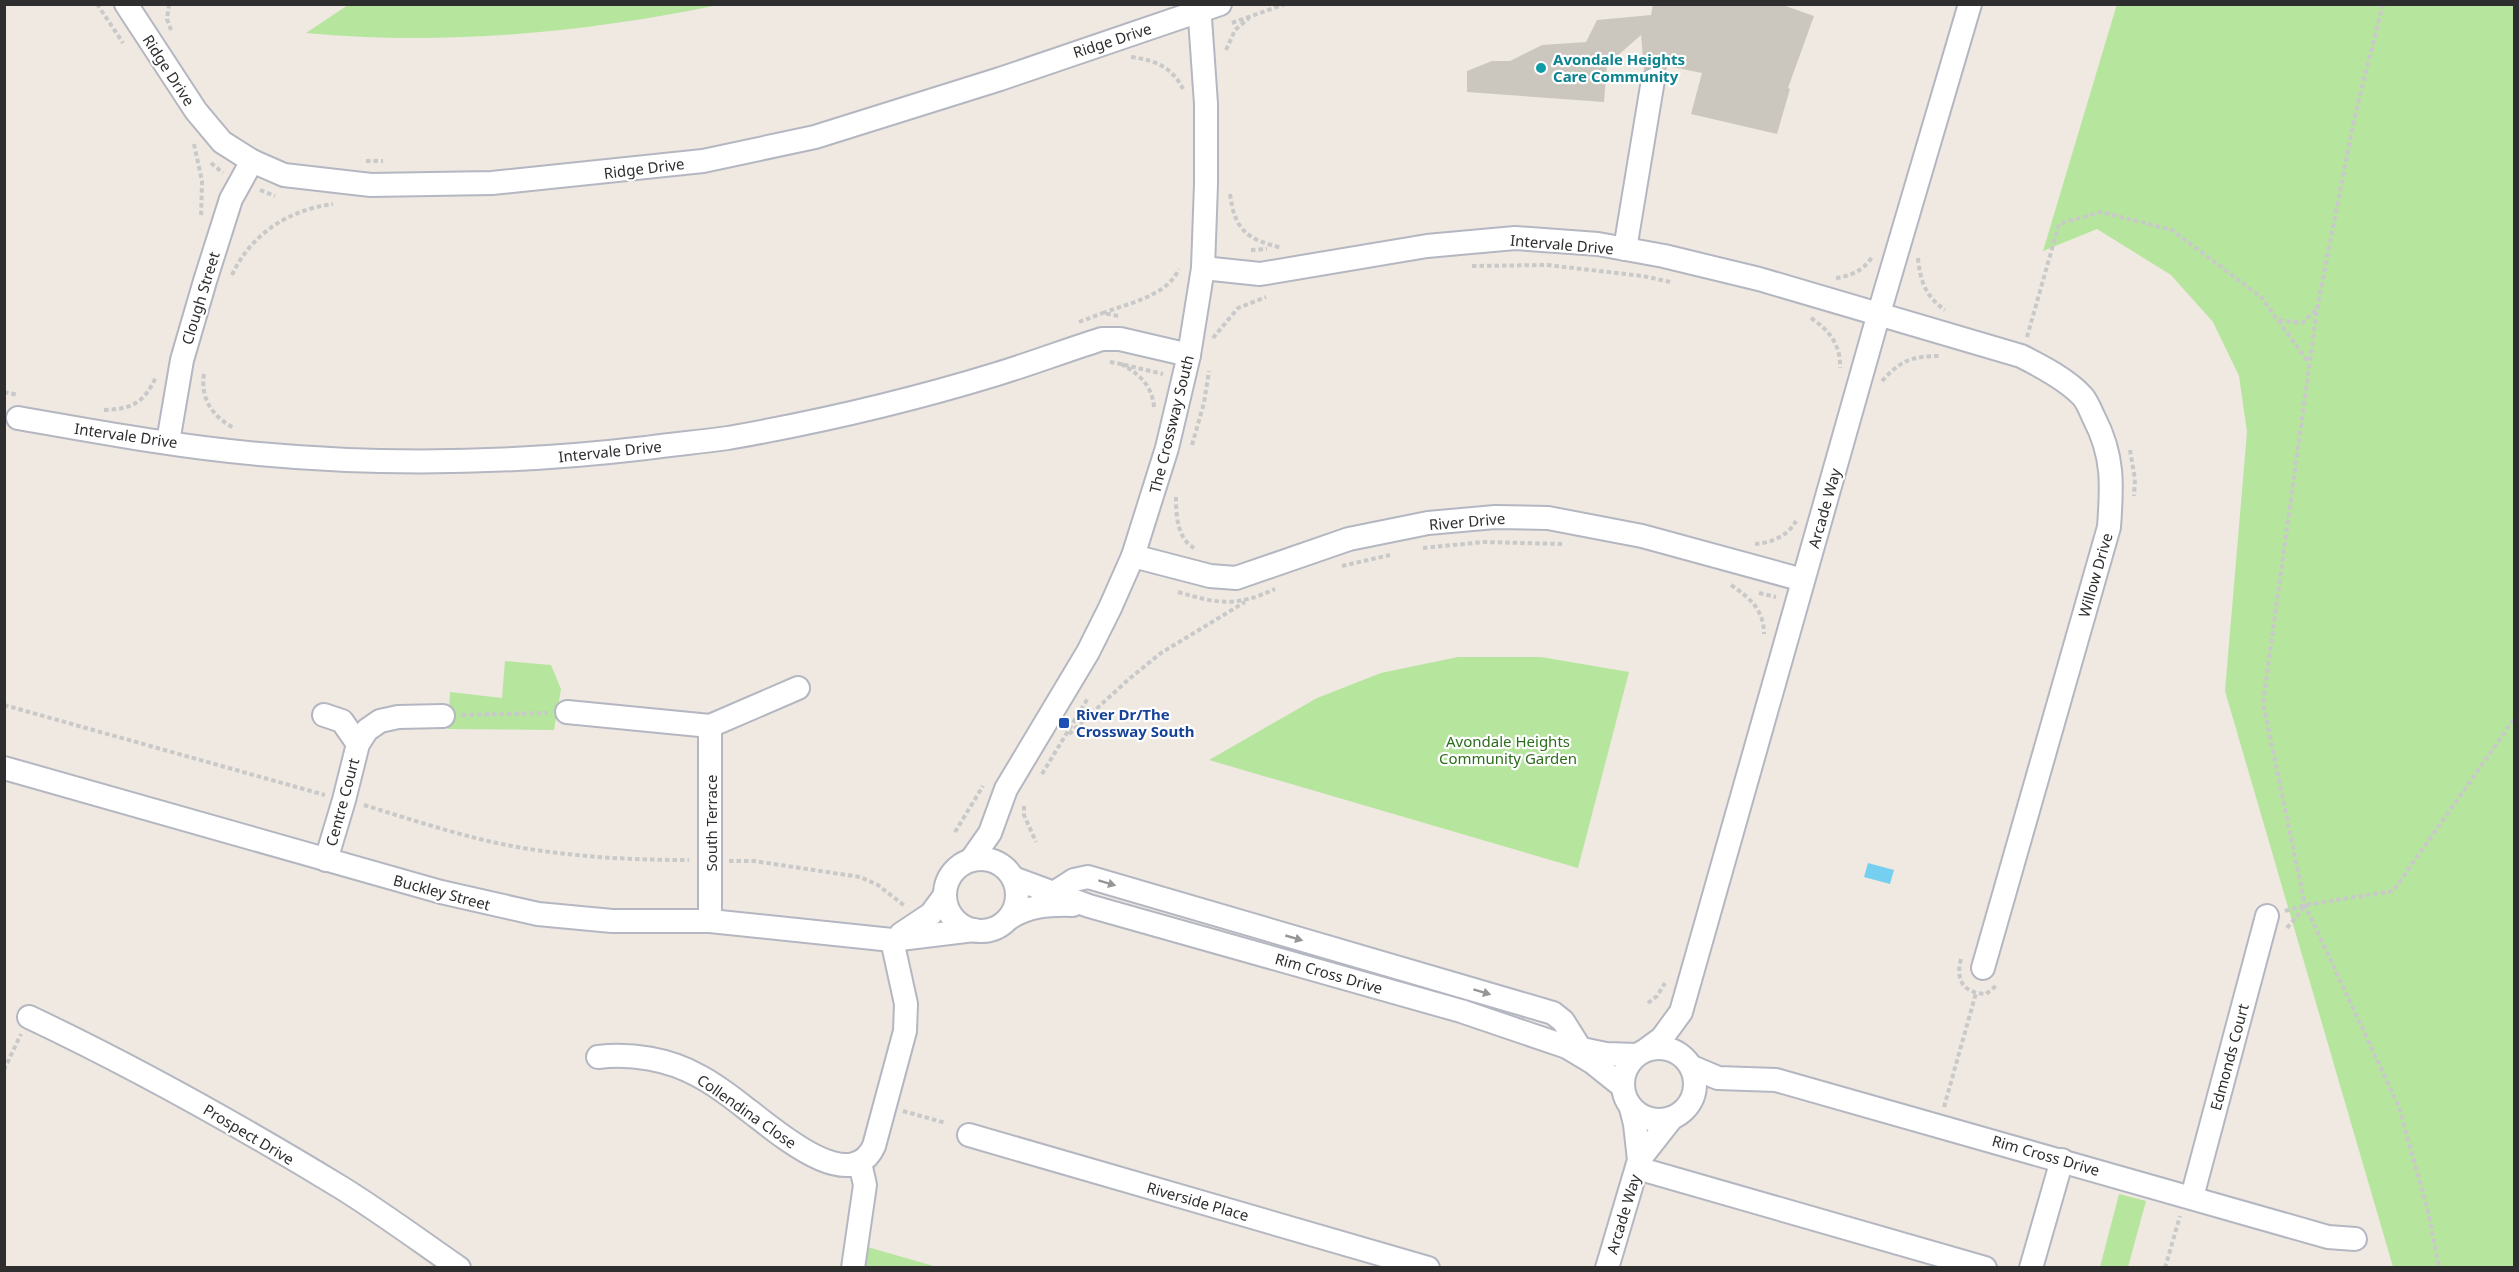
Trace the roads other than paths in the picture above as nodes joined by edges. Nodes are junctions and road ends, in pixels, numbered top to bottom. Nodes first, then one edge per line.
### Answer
1 (126, 4) edge
2 (1970, 4) edge
3 (1205, 13) edge
4 (1653, 80) dead end
5 (252, 161) junction
6 (1625, 249) junction
7 (1203, 268) junction
8 (1879, 313) junction
9 (1184, 346) junction
10 (18, 418) dead end
11 (168, 442) junction
12 (1133, 556) junction
13 (1803, 580) junction
14 (798, 688) dead end
15 (567, 712) road end
16 (324, 715) dead end
17 (443, 716) road end
18 (710, 726) junction
19 (358, 744) junction
20 (4, 768) edge
21 (998, 808) junction
22 (326, 860) junction
23 (971, 860) junction
24 (1009, 872) junction
25 (1054, 893) junction
26 (945, 896) junction
27 (1089, 906) junction
28 (2266, 916) dead end
29 (1008, 919) junction
30 (710, 921) junction
31 (974, 930) junction
32 (892, 940) junction
33 (1991, 976) road end
34 (1681, 1012) junction
35 (29, 1017) road end
36 (1574, 1048) junction
37 (1642, 1052) junction
38 (598, 1058) dead end
39 (1689, 1063) junction
40 (1735, 1080) junction
41 (1622, 1086) junction
42 (1631, 1107) junction
43 (1681, 1112) junction
44 (969, 1135) dead end
45 (2062, 1160) junction
46 (860, 1163) junction
47 (1638, 1164) junction
48 (2192, 1197) junction
49 (2355, 1239) dead end
50 (459, 1268) edge
51 (853, 1268) edge
52 (1428, 1268) edge
53 (1607, 1268) edge
54 (1985, 1268) edge
55 (2031, 1268) edge

1 - 5 street, Ridge Drive
2 - 8 street, Arcade Way
3 - 5 street, Ridge Drive
3 - 7 street, The Crossway South
4 - 6 street
5 - 11 street, Clough Street
6 - 7 street, Intervale Drive
6 - 8 street, Intervale Drive
7 - 9 street, The Crossway South
8 - 13 street, Arcade Way
8 - 33 street, Willow Drive
9 - 11 street, Intervale Drive
9 - 12 street, The Crossway South
10 - 11 street, Intervale Drive
12 - 13 street, River Drive
12 - 21 street, The Crossway South
13 - 34 street, Arcade Way
14 - 18 street
15 - 18 street
16 - 19 street, Centre Court
17 - 19 street, Centre Court
18 - 30 street, South Terrace
19 - 22 street, Centre Court
20 - 22 street, Buckley Street
21 - 23 street, The Crossway South
21 - 24 street
22 - 30 street, Buckley Street
23 - 24 street
23 - 26 street
24 - 25 street, Rim Cross Drive
24 - 29 street
25 - 27 street, Rim Cross Drive
25 -> 36 street
26 - 31 street
26 - 32 street
27 - 29 street, Rim Cross Drive
27 - 36 street, Rim Cross Drive
28 - 48 street, Edmonds Court
29 - 31 street
30 - 32 street, Buckley Street
31 - 32 street, Buckley Street
32 - 46 street
34 - 37 street, Arcade Way
34 - 39 street, Arcade Way
35 - 50 street, Prospect Drive
36 - 37 street, Rim Cross Drive
36 - 41 street, Rim Cross Drive
37 - 39 street
37 - 41 street
38 - 46 street, Collendina Close
39 - 40 street, Rim Cross Drive
39 - 43 street
40 - 43 street, Rim Cross Drive
40 - 45 street, Rim Cross Drive
41 - 42 street
42 - 43 street
42 - 47 street, Arcade Way
43 - 47 street, Arcade Way
44 - 52 street, Riverside Place
45 - 48 street, Rim Cross Drive
45 - 55 street
46 - 51 street
47 - 53 street, Arcade Way
47 - 54 street
48 - 49 street, Rim Cross Drive

